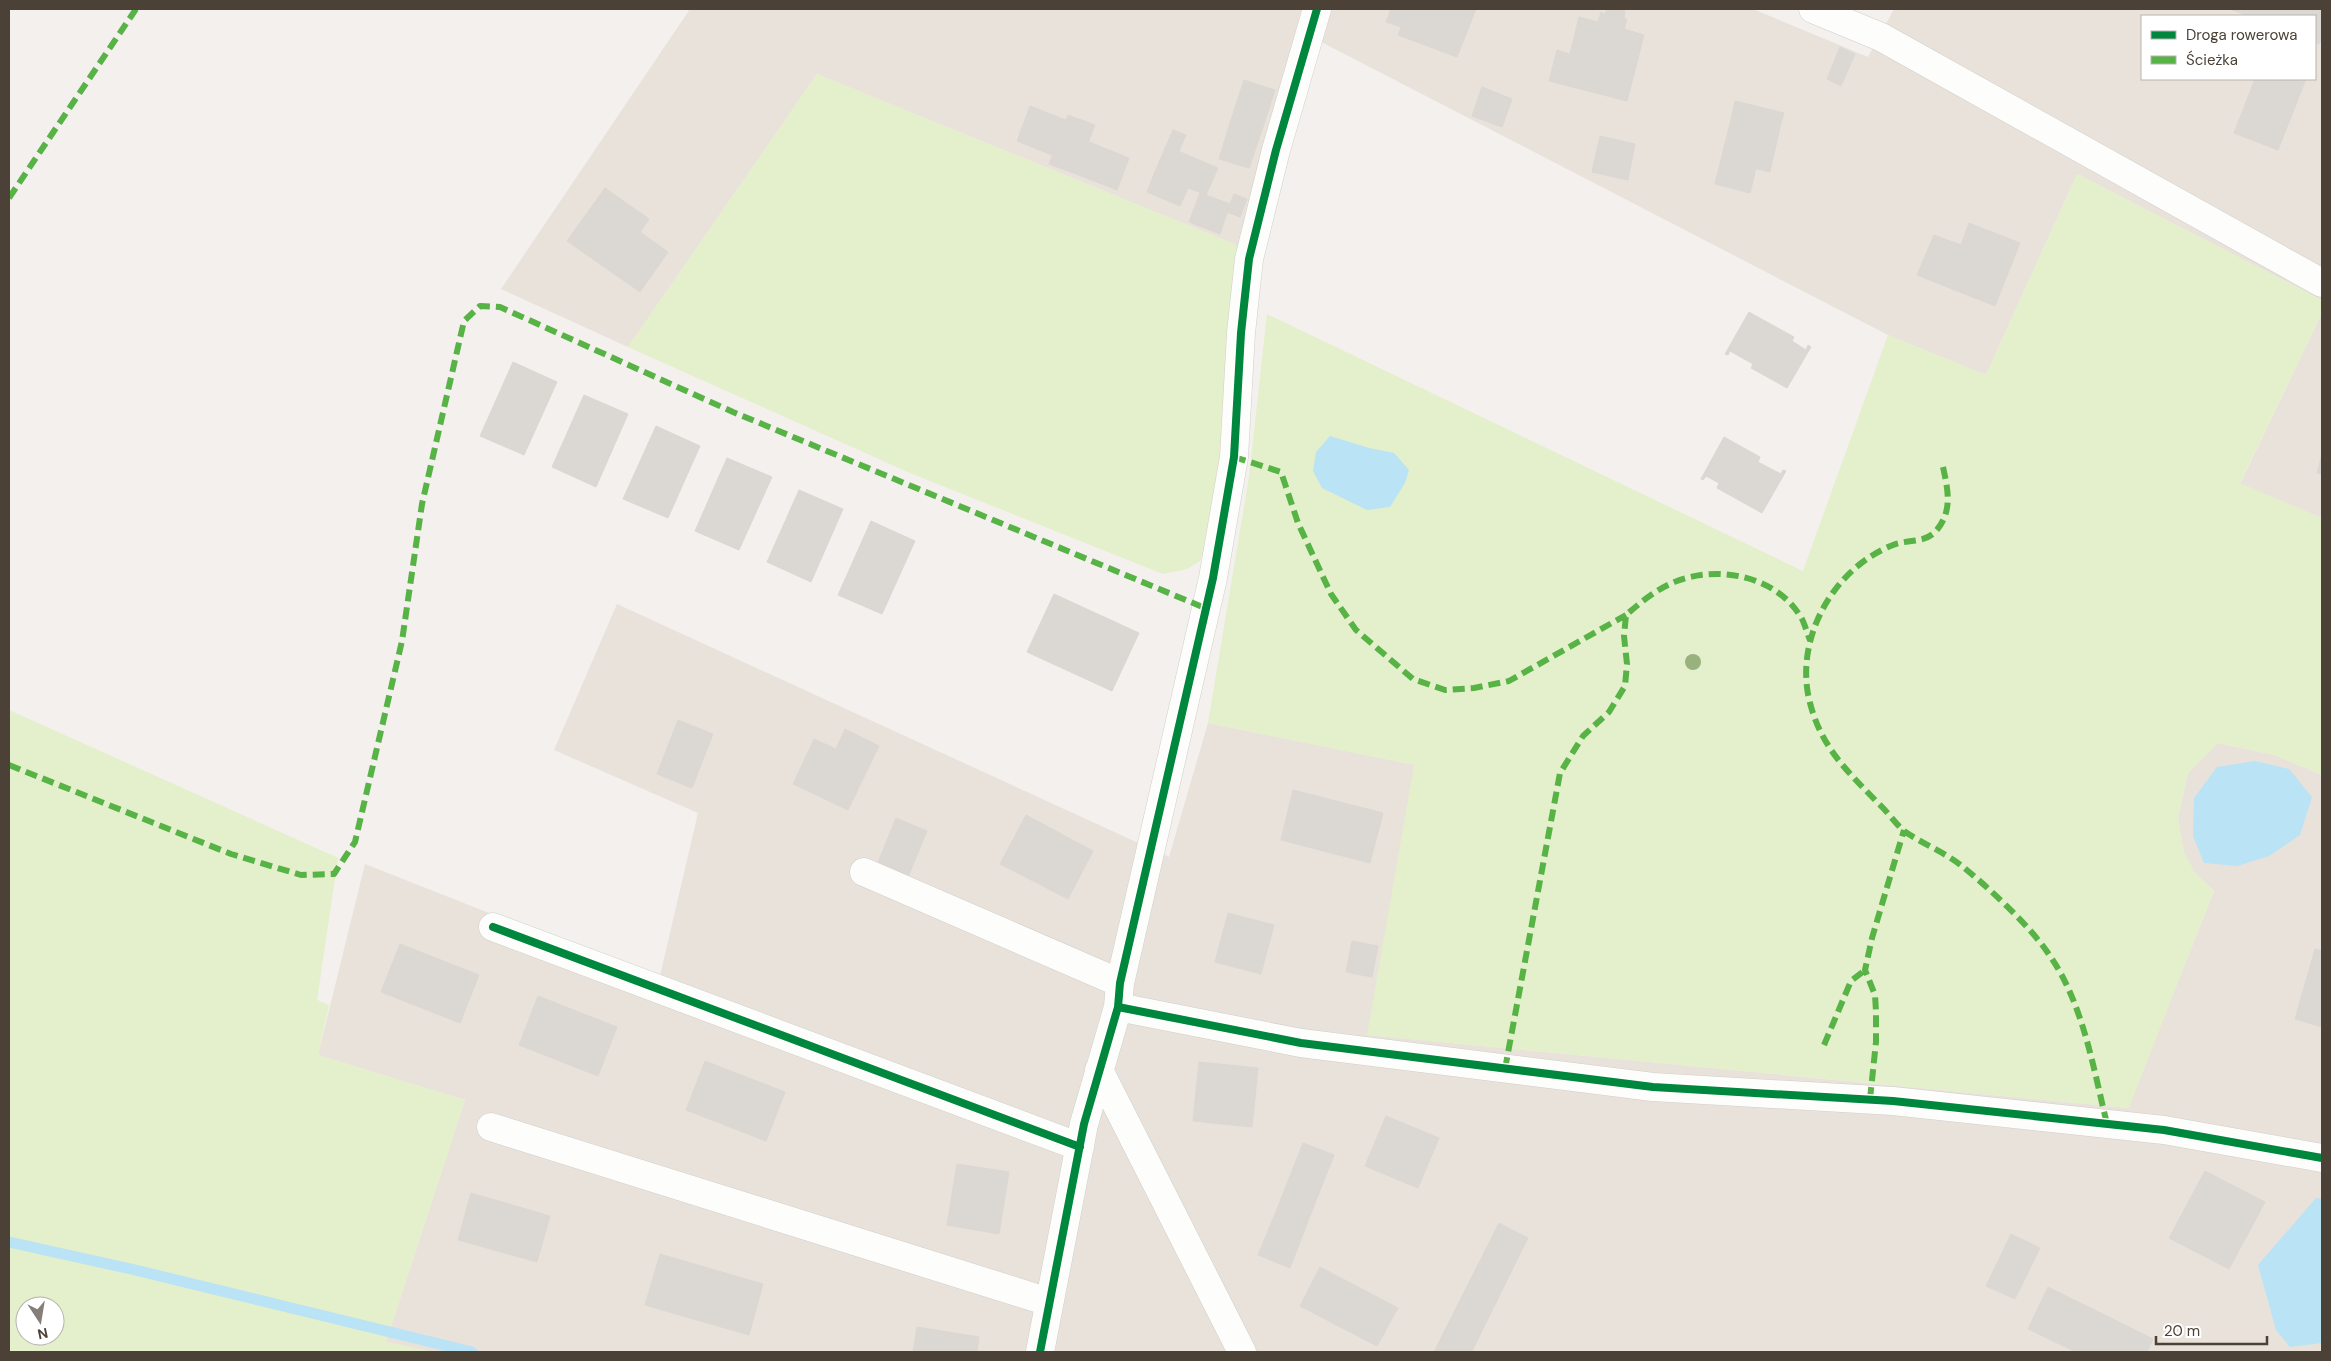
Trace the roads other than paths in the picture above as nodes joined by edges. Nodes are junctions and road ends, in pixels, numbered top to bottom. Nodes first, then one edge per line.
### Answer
1 (1317, 9) edge
2 (1813, 9) edge
3 (2322, 283) edge
4 (864, 872) dead end
5 (493, 927) dead end
6 (1119, 995) junction
7 (1099, 1070) junction
8 (491, 1127) dead end
9 (1080, 1147) junction
10 (2322, 1158) edge
11 (1049, 1302) junction
12 (1040, 1352) edge
13 (1242, 1352) edge

1 - 6 street
2 - 3 street
4 - 6 street
5 - 9 street
6 - 7 street
6 - 10 street
7 - 9 street
7 - 13 street
8 - 11 street
9 - 11 street
11 - 12 street

